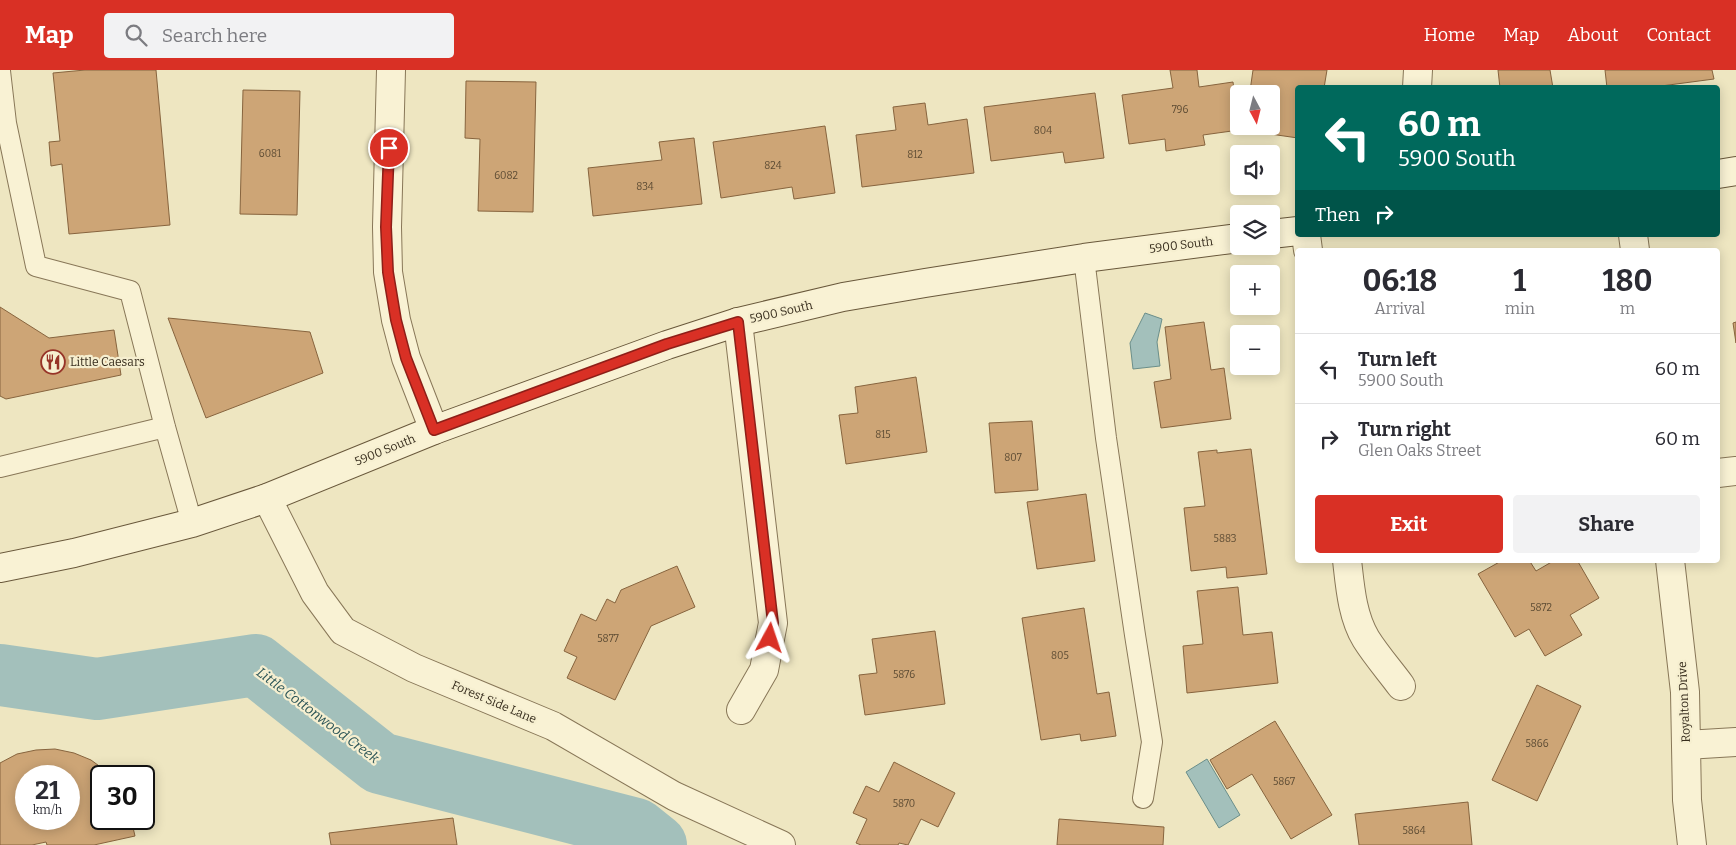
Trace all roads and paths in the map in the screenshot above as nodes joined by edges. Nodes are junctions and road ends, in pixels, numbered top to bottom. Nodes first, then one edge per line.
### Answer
1 (391, 70) edge
2 (1418, 70) edge
3 (0, 71) edge
4 (1417, 85) edge
5 (3, 123) edge
6 (1736, 171) edge
7 (1720, 174) edge
8 (1295, 230) edge
9 (1280, 233) edge
10 (1230, 239) edge
11 (1084, 258) junction
12 (738, 322) junction
13 (165, 427) junction
14 (434, 430) junction
15 (0, 467) edge
16 (1736, 471) edge
17 (1720, 474) edge
18 (267, 498) junction
19 (192, 522) junction
20 (1347, 563) edge
21 (1670, 563) edge
22 (0, 568) edge
23 (1401, 686) dead end
24 (741, 710) dead end
25 (1736, 742) edge
26 (1686, 745) junction
27 (1143, 798) dead end
28 (781, 845) edge
29 (1692, 845) edge

1 - 14 street
2 - 4 street
3 - 5 lane
5 - 13 lane
6 - 7 street
8 - 9 street
10 - 11 street, 5900 South
11 - 12 street, 5900 South
11 - 27 lane
12 - 14 street, 5900 South
12 - 24 street
13 - 15 lane
13 - 19 lane
14 - 18 street, 5900 South
16 - 17 street
18 - 19 street, 5900 South
18 - 28 street, Forest Side Lane
19 - 22 street, 5900 South
20 - 23 street
21 - 26 street, Royalton Drive
25 - 26 street
26 - 29 street, Royalton Drive

